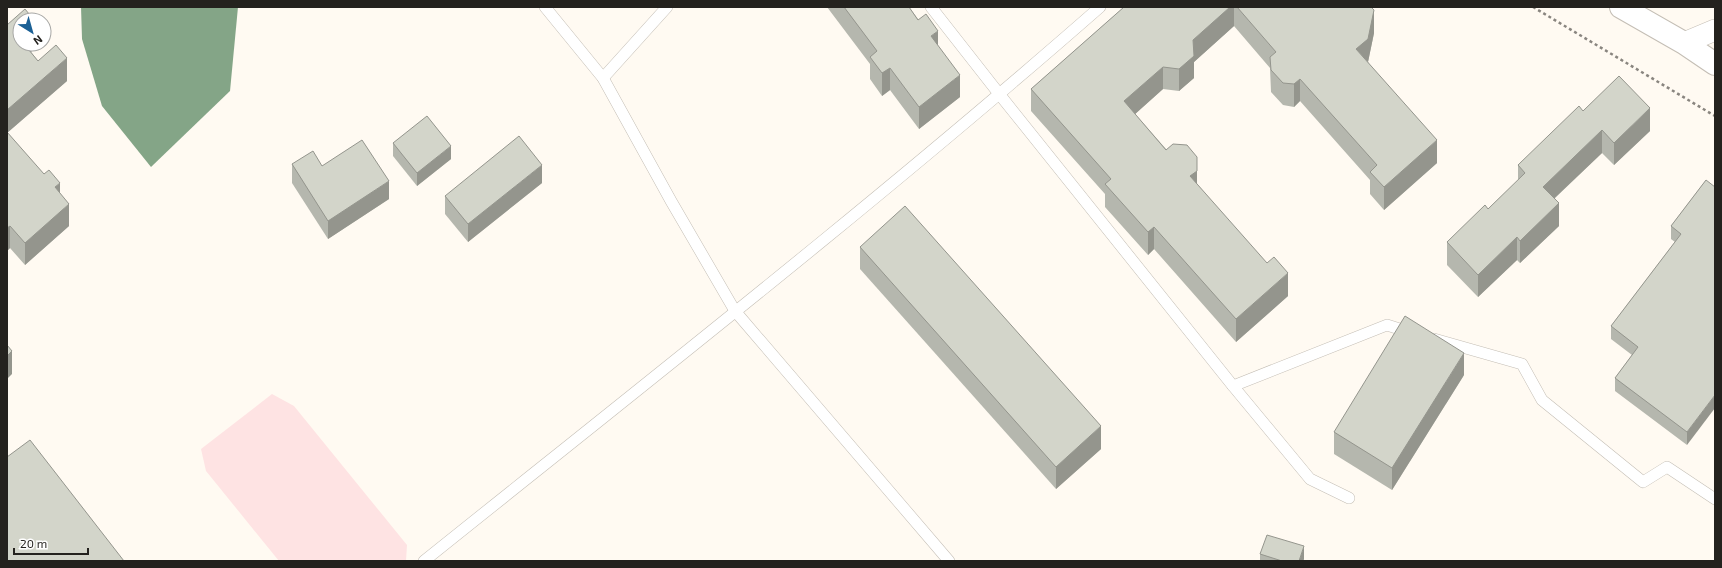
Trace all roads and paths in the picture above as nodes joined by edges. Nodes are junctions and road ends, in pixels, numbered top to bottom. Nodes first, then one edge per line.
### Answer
1 (545, 7) edge
2 (667, 7) edge
3 (931, 7) edge
4 (1100, 7) edge
5 (1533, 7) edge
6 (1621, 7) edge
7 (1715, 30) edge
8 (1684, 43) junction
9 (1715, 64) edge
10 (603, 78) junction
11 (1000, 95) junction
12 (1715, 116) edge
13 (735, 311) junction
14 (1233, 386) junction
15 (1349, 498) dead end
16 (1715, 499) edge
17 (424, 561) edge
18 (949, 561) edge

1 - 10 lane
2 - 10 lane
3 - 11 lane
4 - 11 lane
5 - 12 path
6 - 8 main road
7 - 8 street
8 - 9 main road
10 - 13 lane
11 - 13 lane
11 - 14 lane
13 - 17 lane
13 - 18 lane
14 - 15 lane
14 - 16 lane

